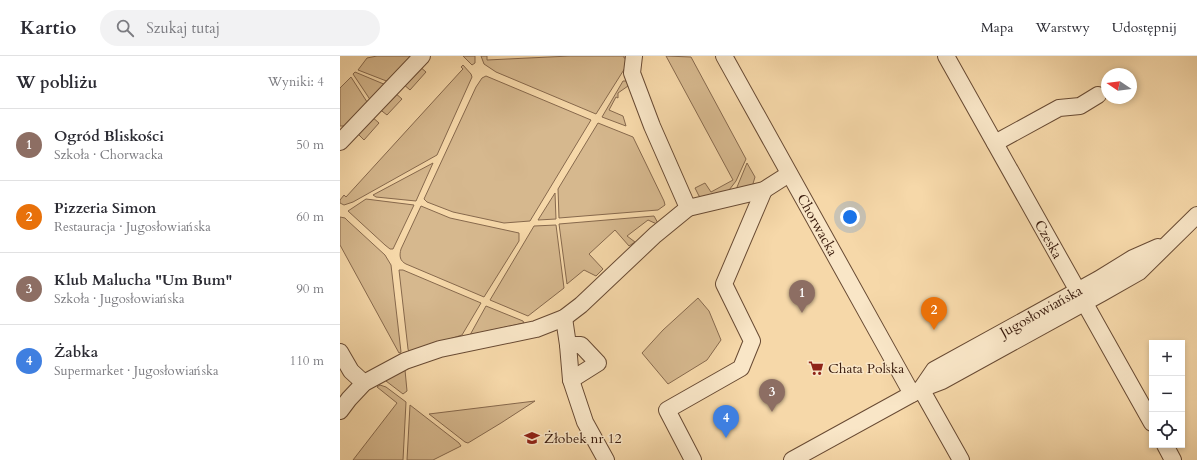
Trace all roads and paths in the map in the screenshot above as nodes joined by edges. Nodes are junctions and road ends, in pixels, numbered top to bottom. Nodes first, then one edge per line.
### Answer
1 (422, 56) edge
2 (634, 56) edge
3 (724, 56) edge
4 (946, 56) edge
5 (1098, 95) dead end
6 (340, 142) edge
7 (995, 143) junction
8 (789, 174) junction
9 (764, 190) junction
10 (688, 208) junction
11 (1197, 215) edge
12 (1082, 296) junction
13 (564, 318) junction
14 (568, 345) junction
15 (340, 352) edge
16 (571, 380) junction
17 (364, 384) junction
18 (917, 391) junction
19 (340, 411) edge
20 (1149, 417) edge
21 (1167, 448) edge
22 (606, 460) edge
23 (693, 460) edge
24 (792, 460) edge
25 (961, 460) edge
26 (1173, 460) edge

1 - 6 street
2 - 10 street
3 - 8 street, Chorwacka
4 - 7 street, Czeska
5 - 7 street
7 - 12 street, Czeska
8 - 9 street
8 - 18 street, Chorwacka
9 - 10 street
9 - 23 street
10 - 13 street
11 - 12 street, Jugosłowiańska
12 - 18 street, Jugosłowiańska
12 - 20 street, Czeska
13 - 14 street
13 - 17 street
14 - 16 street
14 - 16 street
15 - 17 street
16 - 22 street
17 - 19 street
18 - 24 street, Jugosłowiańska
18 - 25 street
21 - 26 street

